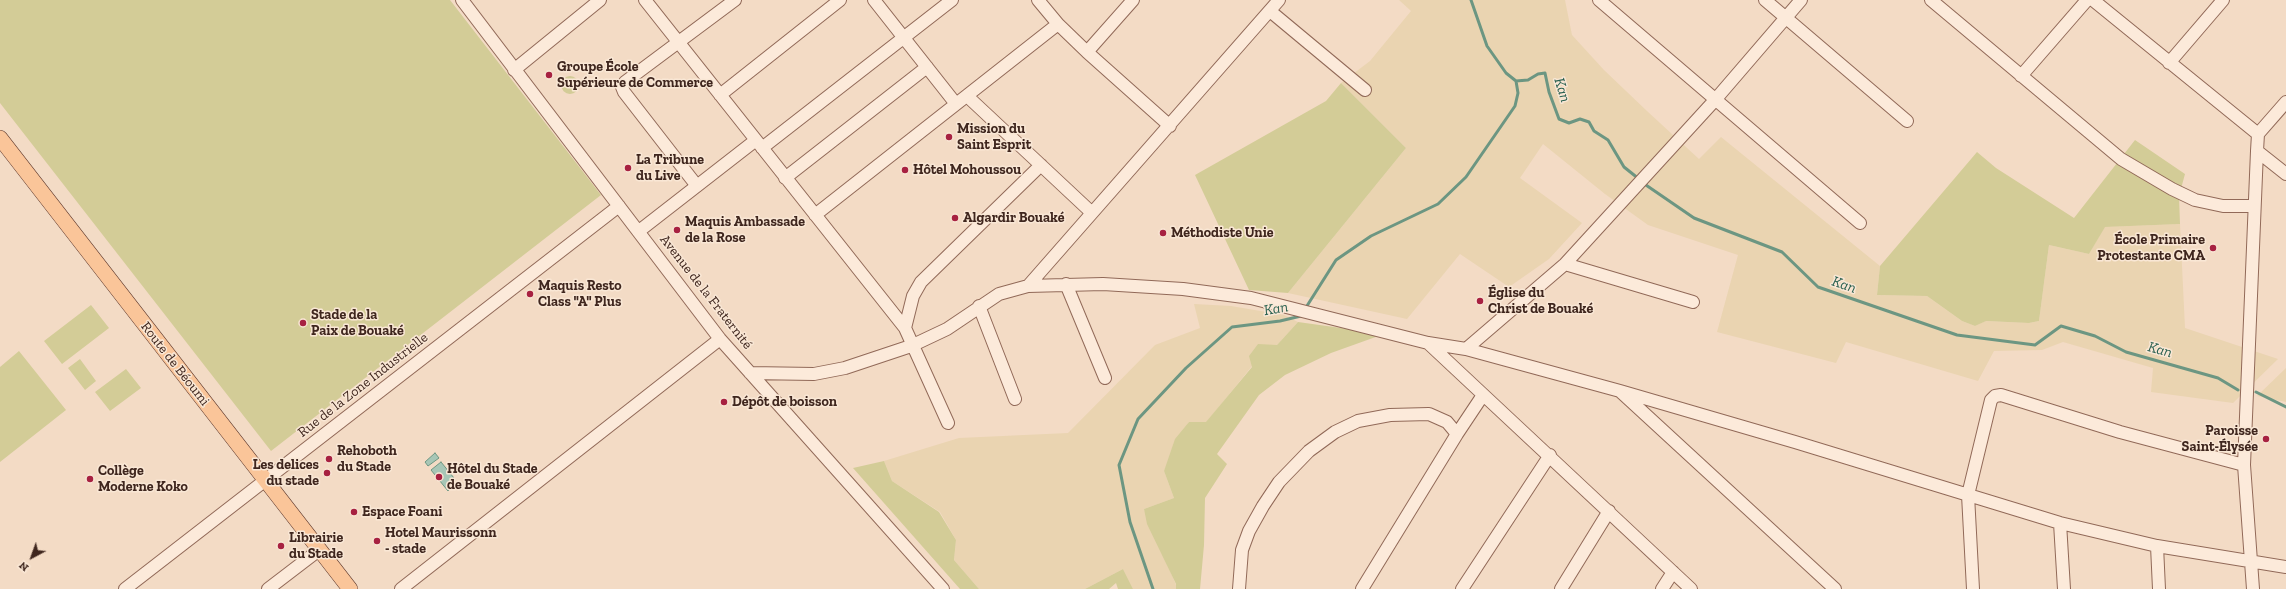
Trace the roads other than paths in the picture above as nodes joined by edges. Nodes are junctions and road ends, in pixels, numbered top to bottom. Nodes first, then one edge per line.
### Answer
1 (462, 0) edge
2 (600, 0) edge
3 (645, 0) edge
4 (735, 0) edge
5 (840, 0) edge
6 (874, 0) edge
7 (952, 0) edge
8 (1038, 0) edge
9 (1132, 0) edge
10 (1279, 0) edge
11 (1599, 0) edge
12 (1765, 0) edge
13 (1801, 0) edge
14 (1930, 0) edge
15 (2087, 0) edge
16 (2093, 0) edge
17 (2223, 0) edge
18 (1270, 11) junction
19 (1786, 18) junction
20 (1058, 24) junction
21 (904, 37) junction
22 (679, 43) junction
23 (1087, 52) junction
24 (2169, 63) junction
25 (927, 67) junction
26 (514, 70) junction
27 (2022, 76) junction
28 (1365, 90) dead end
29 (720, 95) junction
30 (967, 96) junction
31 (1715, 100) junction
32 (2286, 102) edge
33 (956, 104) junction
34 (1907, 121) dead end
35 (1170, 126) junction
36 (2258, 134) junction
37 (0, 138) edge
38 (759, 144) junction
39 (2257, 151) junction
40 (1041, 165) junction
41 (2286, 174) edge
42 (785, 178) junction
43 (697, 186) junction
44 (619, 206) junction
45 (2254, 206) junction
46 (1091, 212) junction
47 (814, 215) junction
48 (1860, 223) dead end
49 (639, 231) junction
50 (1565, 264) junction
51 (1066, 284) junction
52 (1028, 286) junction
53 (1693, 302) dead end
54 (979, 306) junction
55 (905, 328) junction
56 (720, 339) junction
57 (1428, 343) junction
58 (911, 346) junction
59 (1466, 349) junction
60 (750, 373) junction
61 (1105, 378) dead end
62 (1620, 391) junction
63 (1483, 395) junction
64 (1015, 399) dead end
65 (948, 423) dead end
66 (1457, 434) junction
67 (1550, 455) junction
68 (2244, 465) junction
69 (265, 480) junction
70 (1968, 494) junction
71 (1609, 512) junction
72 (2060, 523) junction
73 (2157, 546) junction
74 (319, 550) junction
75 (2251, 562) junction
76 (2286, 567) edge
77 (1673, 572) junction
78 (126, 589) edge
79 (268, 589) edge
80 (350, 589) edge
81 (401, 589) edge
82 (943, 589) edge
83 (1239, 589) edge
84 (1362, 589) edge
85 (1462, 589) edge
86 (1561, 589) edge
87 (1662, 589) edge
88 (1691, 589) edge
89 (1835, 589) edge
90 (1974, 589) edge
91 (2064, 589) edge
92 (2160, 589) edge
93 (2254, 589) edge

1 - 26 street, Avenue de la Fraternité
2 - 26 street
3 - 22 street
4 - 22 street
5 - 29 street
6 - 21 street
7 - 21 street
8 - 20 street
9 - 23 street
10 - 18 street
11 - 31 street
12 - 19 street
13 - 19 street
14 - 27 street
15 - 27 street
16 - 24 street
17 - 24 street
18 - 28 street
18 - 35 street
19 - 31 street
19 - 34 street
20 - 23 street
20 - 30 street
21 - 25 street
21 - 38 street
22 - 29 street
22 - 43 street
23 - 35 street
24 - 36 street
25 - 33 street
25 - 42 street
26 - 44 street, Avenue de la Fraternité
27 - 45 street
29 - 38 street
30 - 33 street
30 - 40 street
31 - 48 street
31 - 50 street
32 - 36 street
33 - 47 street
35 - 46 street
36 - 39 street
37 - 69 main road, Route de Béoumi
38 - 42 street
38 - 43 street
39 - 41 street
39 - 45 street
40 - 46 street
40 - 55 street
42 - 47 street
43 - 49 street
44 - 49 street, Avenue de la Fraternité
44 - 69 street, Rue de la Zone Industrielle
45 - 68 street
46 - 52 street
47 - 55 street
49 - 56 street, Avenue de la Fraternité
50 - 53 street
50 - 59 street
51 - 52 street
51 - 57 street
51 - 61 street
52 - 54 street
54 - 58 street
54 - 64 street
55 - 58 street
56 - 60 street, Avenue de la Fraternité
56 - 81 street
57 - 59 street
57 - 63 street
58 - 60 street
58 - 65 street
59 - 62 street
60 - 82 street, Avenue de la Fraternité
62 - 70 street
62 - 89 street
63 - 66 street
63 - 67 street
66 - 83 street
66 - 84 street
67 - 71 street
67 - 85 street
68 - 70 street
68 - 75 street
69 - 74 main road, Route de Béoumi
69 - 78 street, Rue de la Zone Industrielle
70 - 72 street
70 - 90 street
71 - 77 street
71 - 86 street
72 - 73 street
72 - 91 street
73 - 75 street
73 - 92 street
74 - 79 street
74 - 80 main road, Route de Béoumi
75 - 76 street
75 - 93 street
77 - 87 street
77 - 88 street

